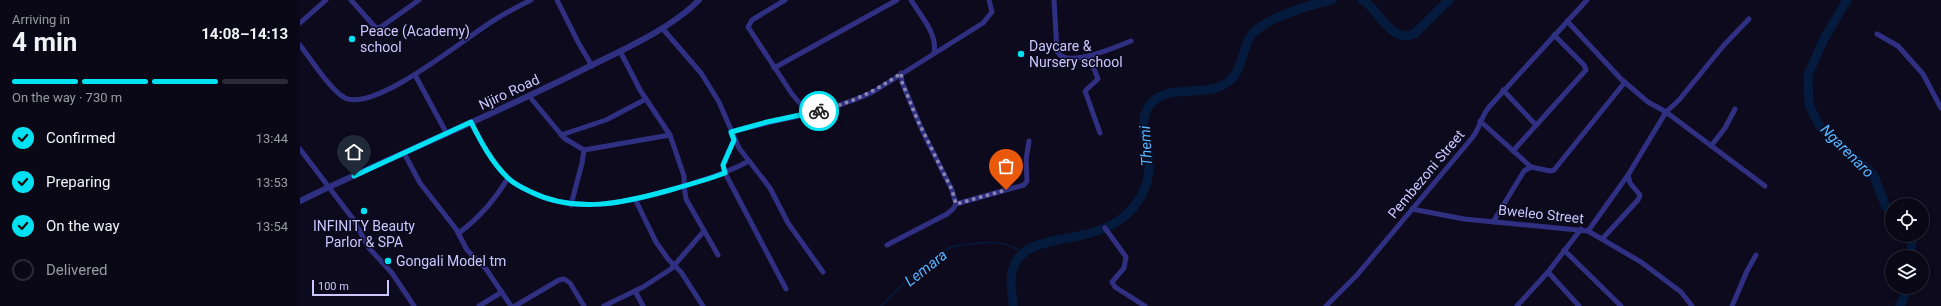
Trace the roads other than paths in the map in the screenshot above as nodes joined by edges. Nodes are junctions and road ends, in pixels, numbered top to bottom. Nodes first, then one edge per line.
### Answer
1 (326, 0) edge
2 (351, 0) edge
3 (419, 0) edge
4 (531, 0) edge
5 (557, 0) edge
6 (699, 0) edge
7 (785, 0) edge
8 (897, 0) edge
9 (911, 0) edge
10 (989, 0) edge
11 (1061, 0) edge
12 (1586, 0) edge
13 (1054, 2) edge
14 (1749, 20) dead end
15 (1567, 21) junction
16 (300, 23) edge
17 (662, 28) junction
18 (1877, 34) dead end
19 (1554, 35) junction
20 (1131, 41) dead end
21 (300, 45) edge
22 (620, 51) junction
23 (934, 53) junction
24 (1088, 56) junction
25 (592, 66) junction
26 (774, 68) junction
27 (901, 73) junction
28 (415, 75) junction
29 (1625, 82) junction
30 (1503, 90) junction
31 (529, 96) junction
32 (646, 100) junction
33 (1941, 108) edge
34 (1735, 109) dead end
35 (1666, 112) junction
36 (808, 113) junction
37 (1480, 121) junction
38 (471, 122) junction
39 (1536, 125) junction
40 (731, 132) junction
41 (1100, 133) dead end
42 (447, 134) junction
43 (561, 135) junction
44 (670, 136) junction
45 (734, 140) junction
46 (1029, 141) dead end
47 (1711, 146) junction
48 (300, 149) edge
49 (584, 150) junction
50 (1513, 151) junction
51 (404, 154) junction
52 (749, 161) junction
53 (1531, 167) junction
54 (725, 173) junction
55 (1628, 175) junction
56 (508, 178) junction
57 (684, 186) junction
58 (1765, 186) dead end
59 (329, 187) junction
60 (635, 200) junction
61 (300, 201) edge
62 (956, 204) junction
63 (571, 205) junction
64 (1412, 209) junction
65 (1493, 222) junction
66 (1105, 228) dead end
67 (1581, 229) junction
68 (1588, 230) junction
69 (704, 231) junction
70 (458, 233) junction
71 (1603, 238) junction
72 (887, 245) dead end
73 (1564, 250) junction
74 (718, 255) dead end
75 (1756, 255) dead end
76 (674, 265) junction
77 (823, 272) dead end
78 (1548, 272) junction
79 (786, 289) dead end
80 (635, 291) junction
81 (502, 292) junction
82 (414, 306) edge
83 (479, 306) edge
84 (511, 306) edge
85 (515, 306) edge
86 (584, 306) edge
87 (604, 306) edge
88 (643, 306) edge
89 (703, 306) edge
90 (1145, 306) edge
91 (1326, 306) edge
92 (1517, 306) edge
93 (1579, 306) edge
94 (1621, 306) edge
95 (1692, 306) edge
96 (1732, 306) edge

1 - 16 street
2 - 3 street
4 - 28 street
5 - 25 street
6 - 17 street, Njiro Road
7 - 26 street
8 - 26 street
9 - 23 street
10 - 23 street
11 - 13 street
12 - 15 street, Pembezoni Street
13 - 24 street
14 - 35 street
15 - 19 street, Pembezoni Street
15 - 29 street
17 - 22 street, Njiro Road
17 - 40 street
18 - 33 street
19 - 30 street, Pembezoni Street
19 - 39 street
20 - 24 street
21 - 28 street
22 - 25 street, Njiro Road
22 - 32 street
23 - 27 street
24 - 41 street
25 - 31 street, Njiro Road
26 - 36 street
27 - 36 street
27 - 62 street
28 - 42 street
29 - 35 street
29 - 53 street
30 - 37 street, Pembezoni Street
30 - 39 street
31 - 38 street, Njiro Road
31 - 43 street
32 - 43 street
32 - 44 street
34 - 47 street
35 - 47 street
35 - 55 street
36 - 40 street
37 - 50 street
37 - 64 street, Pembezoni Street
38 - 42 street, Njiro Road
38 - 56 street
39 - 50 street
40 - 45 street
42 - 51 street, Njiro Road
43 - 49 street
44 - 49 street
44 - 57 street
45 - 52 street
45 - 54 street
46 - 62 street
47 - 58 street
48 - 59 street
49 - 63 street
50 - 53 street
51 - 59 street, Njiro Road
51 - 70 street
52 - 54 street
52 - 77 street
53 - 65 street
54 - 57 street
54 - 79 street
55 - 68 street
55 - 71 street
56 - 63 street
56 - 70 street
57 - 60 street
57 - 69 street
59 - 61 street, Njiro Road
59 - 82 street
60 - 63 street
60 - 76 street
62 - 72 street
64 - 65 street, Bweleo Street
64 - 91 street, Pembezoni Street
65 - 67 street, Bweleo Street
66 - 90 street
67 - 68 street, Bweleo Street
67 - 73 street
68 - 71 street, Bweleo Street
69 - 74 street
69 - 76 street
70 - 81 street
71 - 95 street, Bweleo Street
73 - 78 street
73 - 94 street
75 - 96 street
76 - 80 street
76 - 89 street
78 - 92 street
78 - 93 street
80 - 87 street
80 - 88 street
81 - 83 street
81 - 84 street
85 - 86 street

